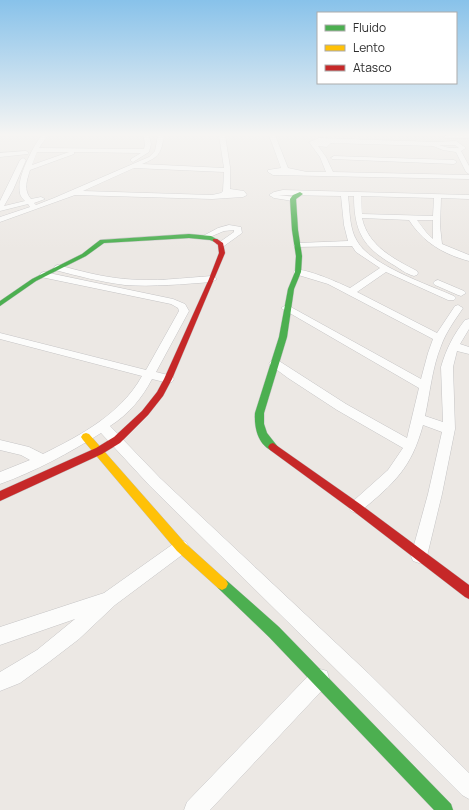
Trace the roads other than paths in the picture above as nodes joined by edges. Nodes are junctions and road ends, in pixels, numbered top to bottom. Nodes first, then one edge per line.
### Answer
1 (17, 173) edge
2 (26, 173) edge
3 (104, 173) joint
4 (118, 173) edge
5 (227, 173) edge
6 (298, 173) edge
7 (305, 173) joint
8 (330, 173) edge
9 (421, 173) edge
10 (459, 173) edge
11 (111, 176) junction
12 (460, 176) junction
13 (469, 177) edge
14 (86, 187) junction
15 (226, 191) junction
16 (73, 193) junction
17 (97, 193) junction
18 (344, 194) junction
19 (358, 194) junction
20 (219, 196) junction
21 (438, 196) junction
22 (296, 197) joint
23 (469, 197) edge
24 (3, 198) edge
25 (30, 202) junction
26 (0, 208) edge
27 (35, 209) junction
28 (358, 216) junction
29 (411, 217) junction
30 (436, 218) junction
31 (0, 220) edge
32 (205, 237) junction
33 (354, 243) junction
34 (221, 244) junction
35 (298, 245) junction
36 (438, 246) junction
37 (469, 258) edge
38 (58, 268) junction
39 (386, 268) junction
40 (298, 272) junction
41 (44, 275) junction
42 (212, 279) junction
43 (350, 292) junction
44 (465, 293) edge
45 (0, 304) edge
46 (286, 308) junction
47 (463, 317) edge
48 (0, 336) edge
49 (439, 338) junction
50 (454, 346) junction
51 (469, 351) edge
52 (275, 364) junction
53 (149, 374) junction
54 (168, 379) junction
55 (424, 386) junction
56 (419, 419) junction
57 (102, 426) junction
58 (449, 429) junction
59 (86, 437) junction
60 (117, 440) junction
61 (0, 445) edge
62 (410, 446) junction
63 (99, 451) junction
64 (43, 460) junction
65 (0, 478) edge
66 (0, 496) edge
67 (356, 507) junction
68 (181, 547) junction
69 (419, 556) junction
70 (469, 593) edge
71 (109, 599) junction
72 (0, 636) edge
73 (320, 678) junction
74 (0, 682) edge
75 (469, 788) edge
76 (195, 810) edge
77 (445, 810) edge

1 - 24 street
2 - 25 street
3 - 11 street
3 - 25 street
4 - 11 street
5 - 15 street
6 - 7 street
7 - 8 street
9 - 12 street
10 - 12 street
11 - 14 street
12 - 13 street
14 - 16 street
14 - 17 street
15 - 20 street
15 - 20 street
16 - 17 street
16 - 27 street
17 - 20 street
18 - 19 street
18 - 22 street
18 - 33 street
19 - 21 street
19 - 28 street
21 - 23 street
21 - 30 street
22 - 35 street
24 - 26 street
25 - 26 street
25 - 27 street
27 - 31 street
28 - 29 street
28 - 44 street
29 - 30 street
29 - 36 street
30 - 36 street
32 - 34 street
32 - 34 street
32 - 38 street
33 - 35 street
33 - 39 street
34 - 42 street
35 - 40 street
36 - 37 street
38 - 41 street
38 - 42 street
39 - 43 street
39 - 47 street
40 - 43 street
40 - 46 street
41 - 45 street
41 - 53 street
42 - 54 street
43 - 49 street
44 - 47 street
46 - 52 street
46 - 55 street
47 - 49 street
47 - 50 street
48 - 53 street
49 - 55 street
50 - 51 street
50 - 58 street
52 - 62 street
52 - 67 street
53 - 54 street
53 - 57 street
54 - 60 street
55 - 56 street
56 - 58 street
56 - 62 street
57 - 59 street
57 - 60 street
58 - 69 street
59 - 63 street
59 - 64 street
60 - 63 street
60 - 75 street
61 - 64 street
62 - 67 street
63 - 66 street
63 - 68 street
64 - 65 street
67 - 69 street
68 - 71 street
68 - 73 street
69 - 70 street
71 - 72 street
71 - 74 street
73 - 76 street
73 - 77 street

